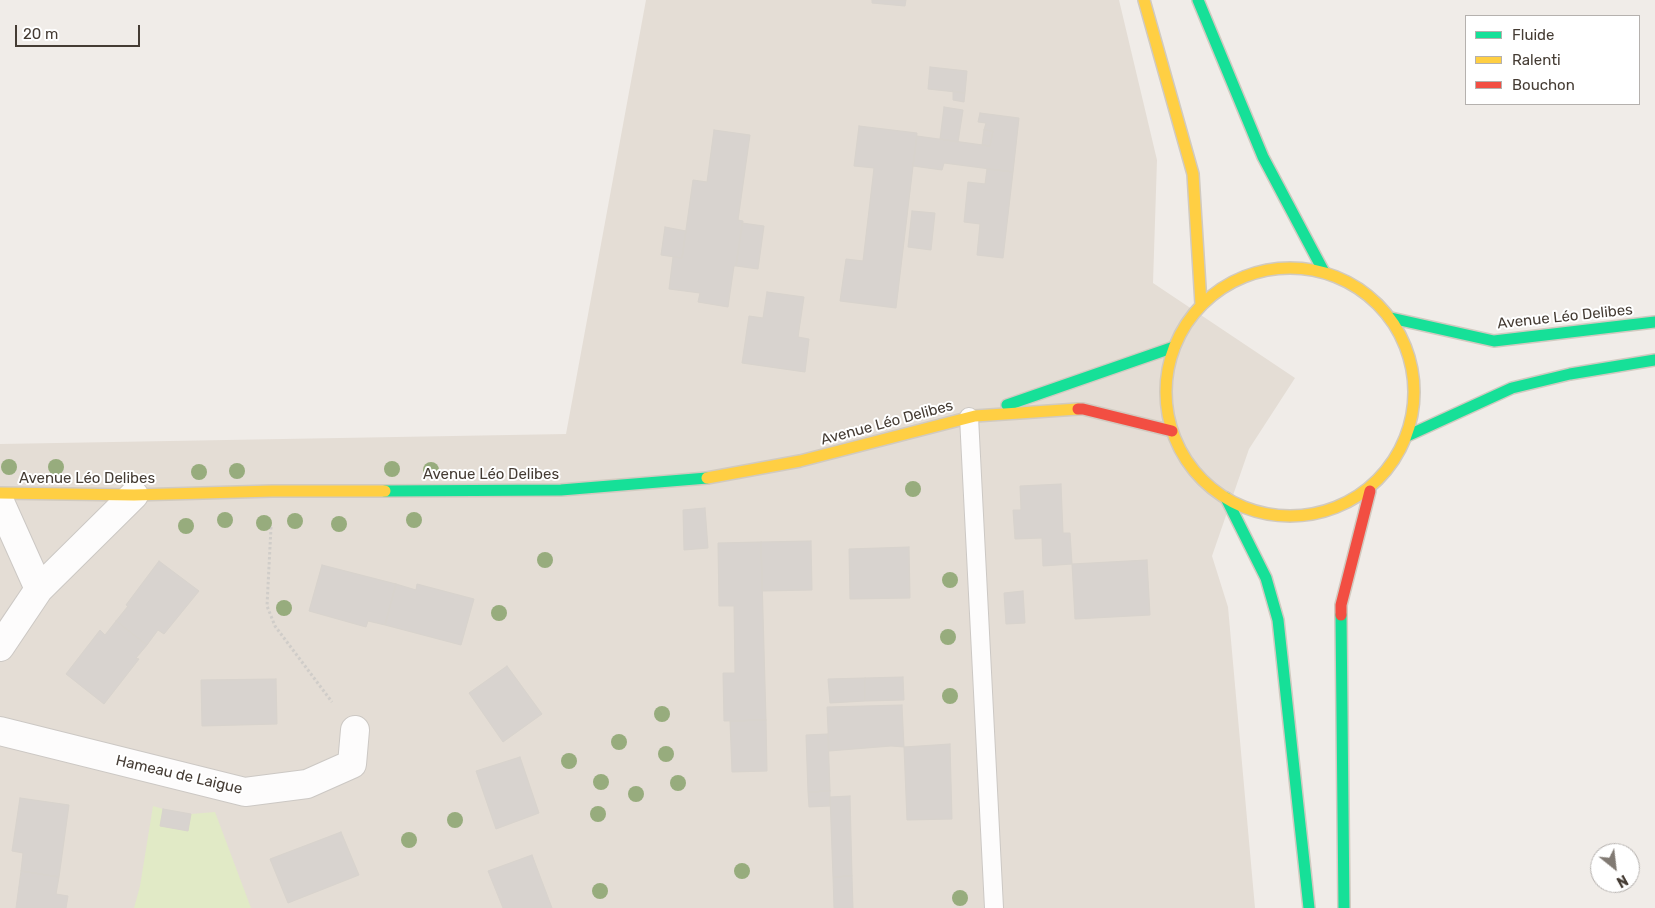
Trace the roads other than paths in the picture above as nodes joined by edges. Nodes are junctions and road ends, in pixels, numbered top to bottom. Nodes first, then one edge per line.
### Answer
1 (1144, 0) edge
2 (1198, 0) edge
3 (1324, 272) junction
4 (1202, 304) junction
5 (1391, 318) junction
6 (1655, 322) edge
7 (1174, 347) junction
8 (1655, 360) edge
9 (972, 417) junction
10 (1172, 431) junction
11 (1407, 436) junction
12 (1370, 491) junction
13 (0, 493) edge
14 (134, 495) junction
15 (1226, 498) junction
16 (0, 502) edge
17 (39, 589) junction
18 (0, 647) edge
19 (356, 730) road end
20 (0, 731) edge
21 (994, 908) edge
22 (1309, 908) edge
23 (1344, 908) edge

1 - 4 main road
2 - 3 main road
3 - 4 main road
3 - 5 main road
4 - 7 main road
5 - 6 main road, Avenue Léo Delibes
5 - 11 main road
7 - 9 main road, Avenue Léo Delibes
7 - 10 main road
8 - 11 main road
9 - 10 main road, Avenue Léo Delibes
9 - 14 main road, Avenue Léo Delibes
9 - 21 lane
10 - 15 main road
11 - 12 main road
12 - 15 main road
12 - 23 main road
13 - 14 main road, Avenue Léo Delibes
14 - 17 street
15 - 22 main road
16 - 17 street
17 - 18 street
19 - 20 street, Hameau de Laigue

